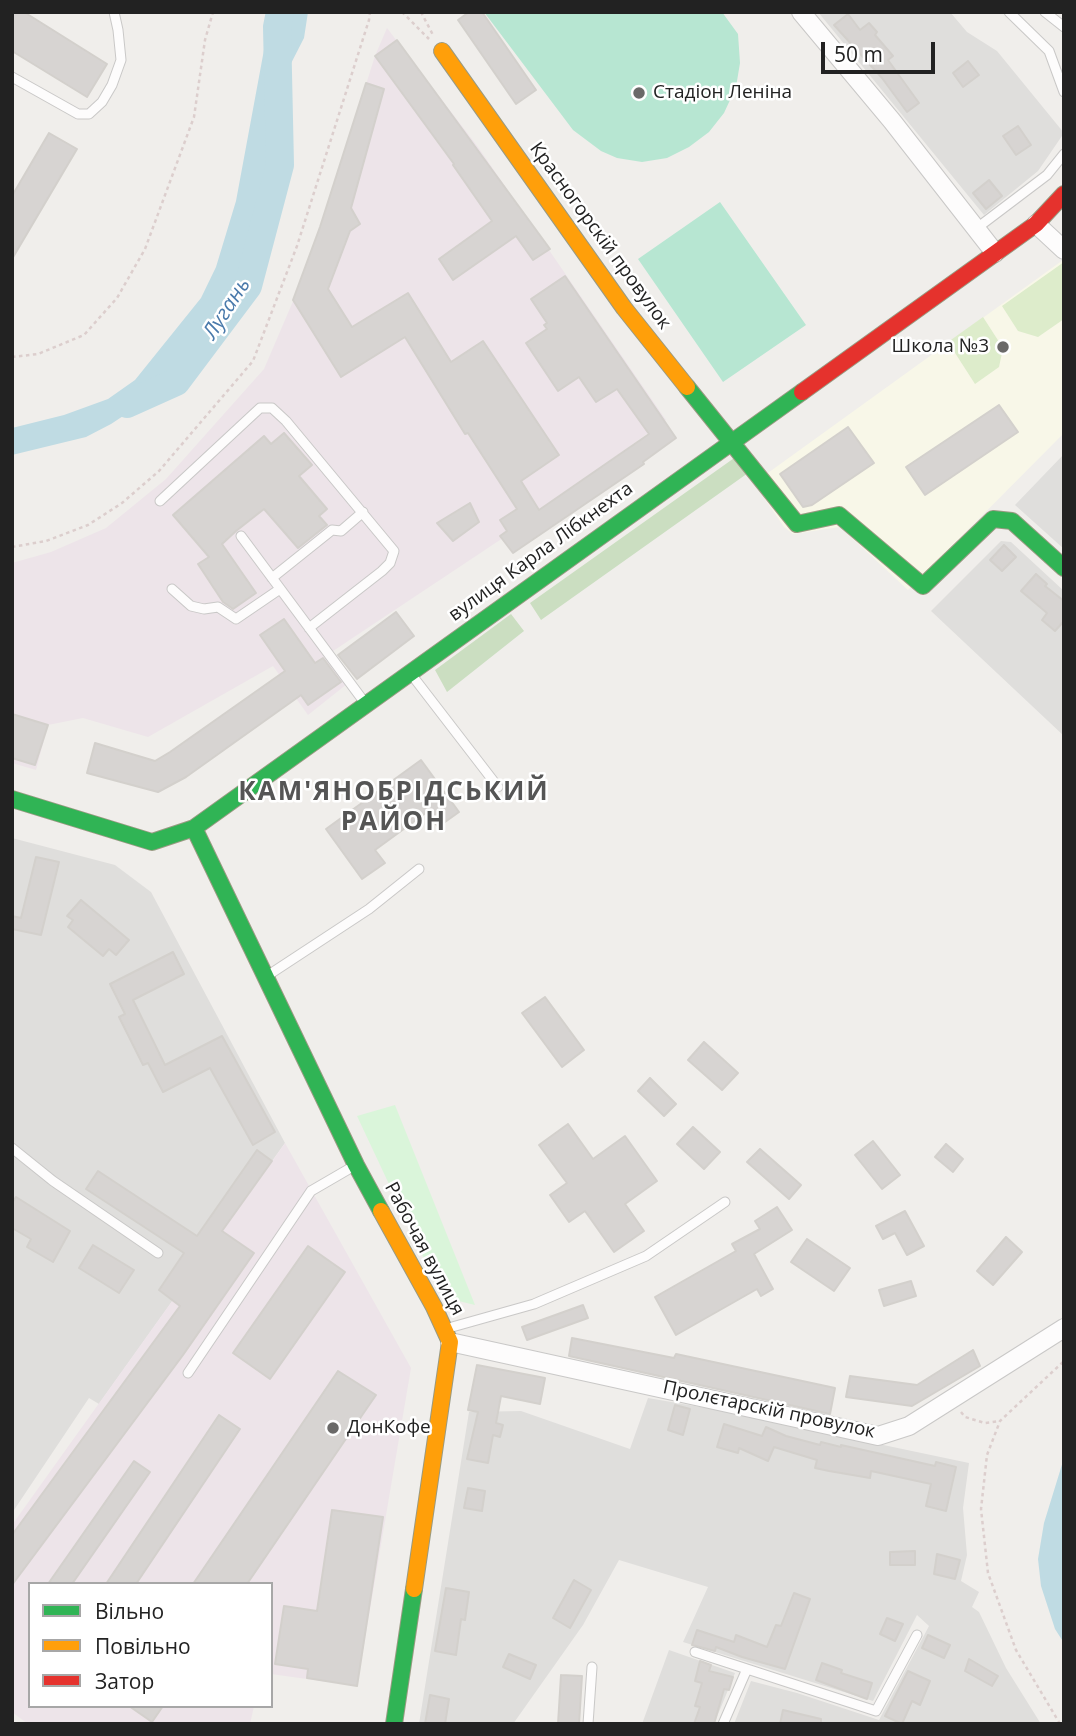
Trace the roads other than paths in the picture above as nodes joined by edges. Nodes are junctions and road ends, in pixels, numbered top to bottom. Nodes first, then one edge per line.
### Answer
1 (114, 12) edge
2 (801, 12) edge
3 (1009, 12) edge
4 (1045, 12) edge
5 (1064, 27) edge
6 (442, 51) road end
7 (12, 77) edge
8 (1064, 92) edge
9 (1064, 154) edge
10 (1064, 194) edge
11 (1036, 224) junction
12 (977, 228) junction
13 (1064, 250) edge
14 (995, 253) junction
15 (730, 442) junction
16 (160, 500) dead end
17 (363, 512) junction
18 (241, 536) dead end
19 (1064, 568) edge
20 (272, 578) junction
21 (172, 589) dead end
22 (280, 589) junction
23 (309, 628) junction
24 (410, 672) junction
25 (366, 704) junction
26 (498, 787) dead end
27 (12, 799) edge
28 (194, 828) junction
29 (419, 869) dead end
30 (266, 977) junction
31 (12, 1149) edge
32 (356, 1165) junction
33 (725, 1202) dead end
34 (158, 1253) dead end
35 (1064, 1328) edge
36 (447, 1336) junction
37 (188, 1373) dead end
38 (917, 1634) dead end
39 (695, 1652) dead end
40 (592, 1667) dead end
41 (747, 1669) junction
42 (394, 1724) edge
43 (588, 1724) edge
44 (723, 1724) edge

1 - 7 lane
2 - 12 street
3 - 8 lane
4 - 5 lane
6 - 15 street, Красногорскій провулок
9 - 12 lane
10 - 11 street, вулиця Карла Лібкнехта
11 - 13 street
11 - 14 street, вулиця Карла Лібкнехта
12 - 14 street
14 - 15 street, вулиця Карла Лібкнехта
15 - 19 street, Красногорскій провулок
15 - 24 street, вулиця Карла Лібкнехта
16 - 17 lane
17 - 20 lane
17 - 23 lane
18 - 20 lane
20 - 22 lane
21 - 22 lane
22 - 23 lane
23 - 25 lane
24 - 25 street, вулиця Карла Лібкнехта
24 - 26 lane
25 - 28 street, вулиця Карла Лібкнехта
27 - 28 street, вулиця Карла Лібкнехта
28 - 30 street, Рабочая вулиця
29 - 30 lane
30 - 32 street, Рабочая вулиця
31 - 34 lane
32 - 36 street, Рабочая вулиця
32 - 37 lane
33 - 36 lane
35 - 36 street, Пролєтарскій провулок
36 - 42 street, Рабочая вулиця
38 - 41 lane
39 - 41 lane
40 - 43 lane
41 - 44 lane

